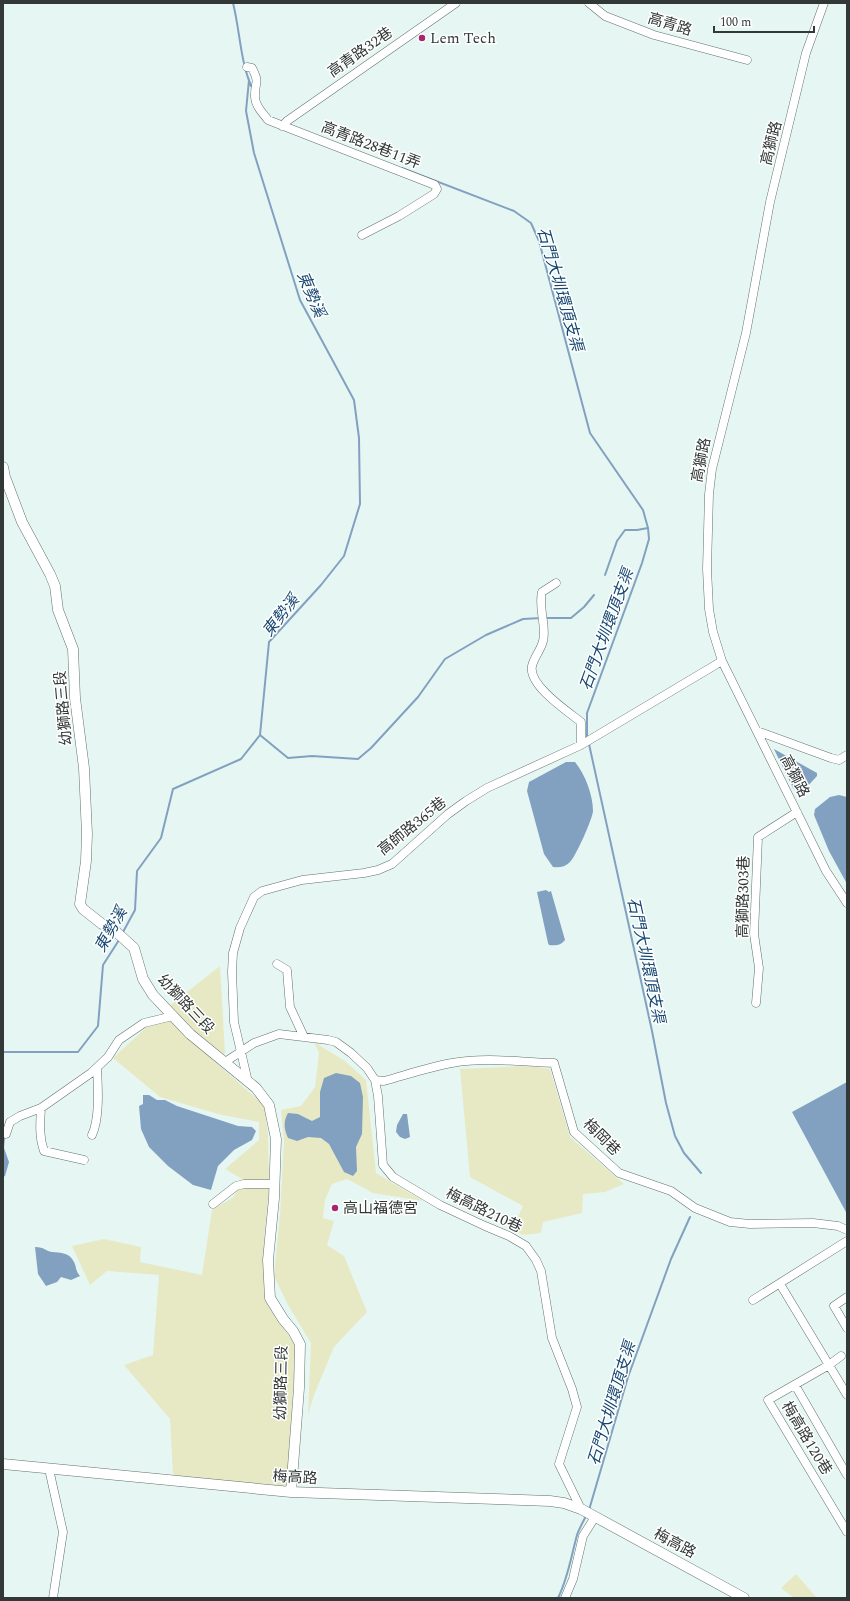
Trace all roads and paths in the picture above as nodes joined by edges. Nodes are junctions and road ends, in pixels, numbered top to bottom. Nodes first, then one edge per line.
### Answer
1 (456, 3) edge
2 (589, 3) edge
3 (824, 3) edge
4 (748, 60) dead end
5 (247, 67) dead end
6 (282, 126) junction
7 (362, 235) dead end
8 (3, 467) edge
9 (556, 583) dead end
10 (722, 661) junction
11 (757, 731) junction
12 (582, 745) junction
13 (847, 755) edge
14 (798, 812) junction
15 (847, 903) edge
16 (277, 964) dead end
17 (756, 1003) dead end
18 (173, 1016) junction
19 (304, 1037) junction
20 (241, 1052) junction
21 (225, 1062) junction
22 (97, 1068) junction
23 (375, 1080) junction
24 (248, 1082) junction
25 (41, 1108) junction
26 (6, 1134) dead end
27 (92, 1136) dead end
28 (84, 1160) dead end
29 (275, 1184) junction
30 (213, 1204) dead end
31 (847, 1230) edge
32 (847, 1241) edge
33 (780, 1284) junction
34 (847, 1297) edge
35 (754, 1300) dead end
36 (847, 1328) edge
37 (841, 1356) dead end
38 (829, 1365) junction
39 (795, 1385) junction
40 (847, 1395) edge
41 (3, 1464) edge
42 (49, 1469) junction
43 (847, 1475) edge
44 (291, 1492) junction
45 (588, 1513) junction
46 (847, 1531) edge
47 (54, 1598) edge
48 (564, 1598) edge
49 (744, 1598) edge

1 - 6 street, 高青路32巷
2 - 4 street, 高青路
3 - 10 street, 高獅路
5 - 6 street, 高青路28巷11弄
6 - 7 street, 高青路28巷11弄
8 - 18 street, 幼獅路三段
9 - 12 street
10 - 11 street, 高獅路
10 - 12 street, 高師路365巷
11 - 13 street
11 - 14 street, 高獅路
12 - 20 street, 高師路365巷
14 - 15 street, 高獅路
14 - 17 street, 高獅路303巷
16 - 19 street
18 - 21 street, 幼獅路三段
18 - 22 street
19 - 20 street, 梅高路210巷
19 - 23 street, 梅高路210巷
20 - 21 street, 梅高路210巷
20 - 24 street, 高師路365巷
21 - 24 street, 幼獅路三段
22 - 25 street
22 - 27 street
23 - 31 street, 梅岡巷
23 - 45 street, 梅高路210巷
24 - 29 street, 幼獅路三段
25 - 26 street
25 - 28 street
29 - 30 street
29 - 44 street, 幼獅路三段
32 - 33 street
33 - 35 street
33 - 38 street
34 - 36 street
37 - 38 street
38 - 39 street
38 - 40 street
39 - 43 street
39 - 46 street, 梅高路120巷
41 - 42 street, 梅高路
42 - 44 street, 梅高路
42 - 47 street
44 - 45 street, 梅高路
45 - 48 street
45 - 49 street, 梅高路

